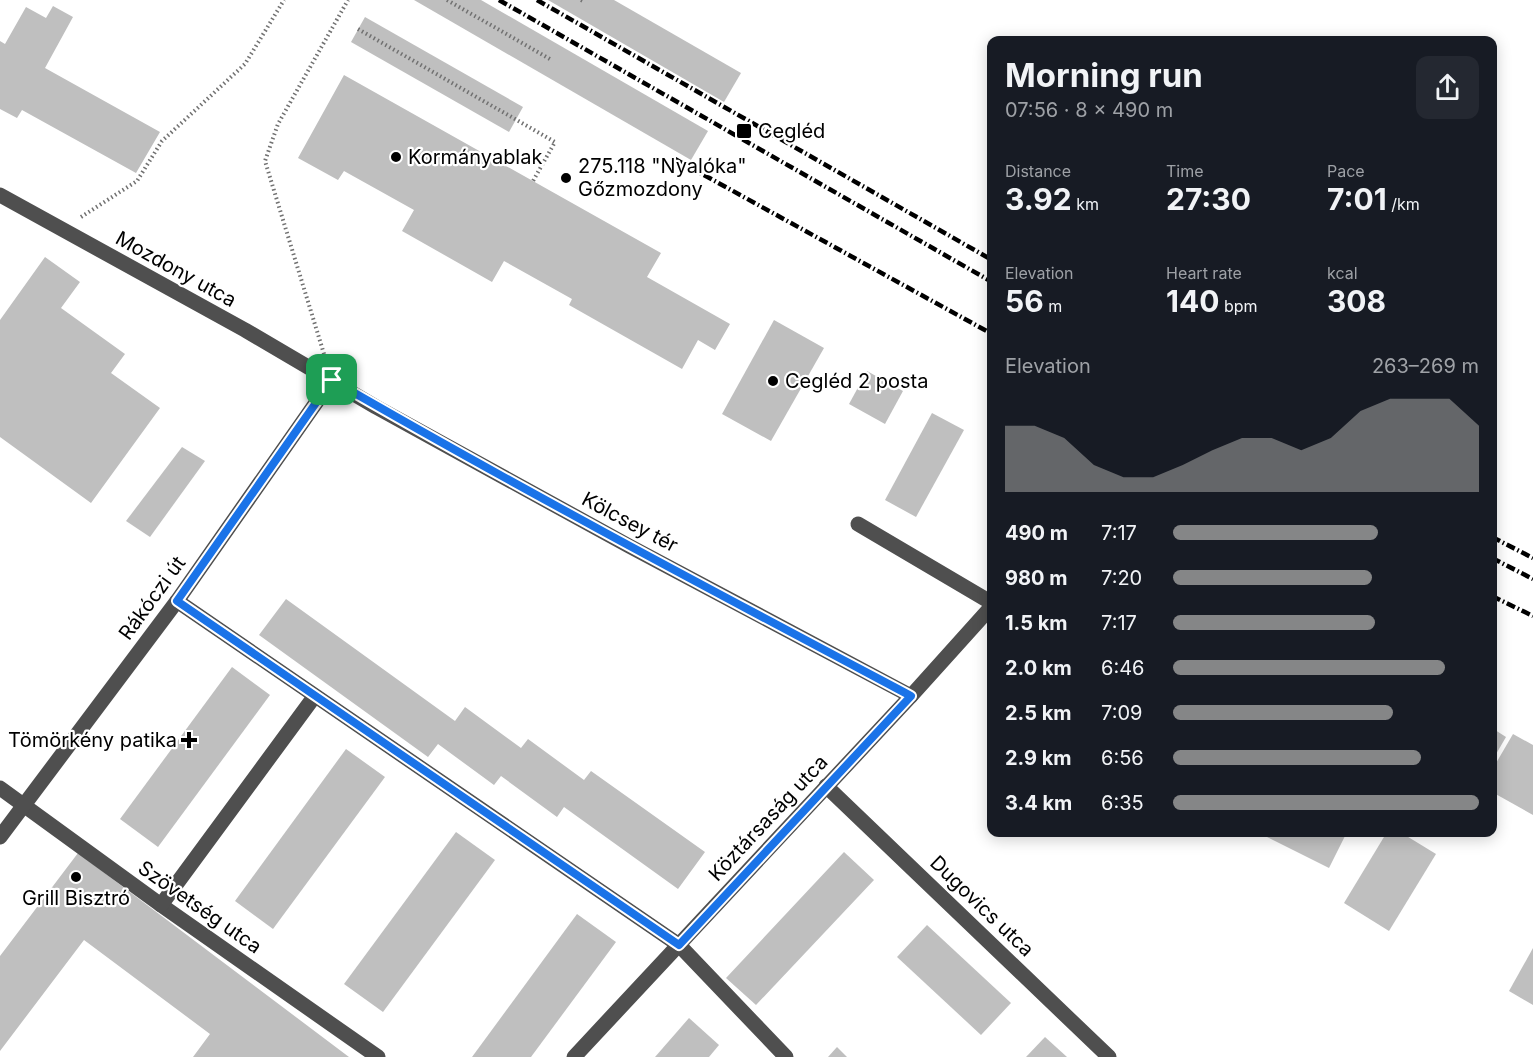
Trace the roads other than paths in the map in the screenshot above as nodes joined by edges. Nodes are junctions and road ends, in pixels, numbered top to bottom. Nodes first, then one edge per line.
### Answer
1 (0, 195) edge
2 (332, 380) junction
3 (858, 524) dead end
4 (177, 601) junction
5 (987, 601) edge
6 (987, 610) edge
7 (911, 696) junction
8 (314, 697) junction
9 (826, 786) junction
10 (0, 788) edge
11 (24, 806) junction
12 (0, 837) edge
13 (161, 905) junction
14 (679, 945) junction
15 (378, 1057) edge
16 (574, 1057) edge
17 (786, 1057) edge
18 (1109, 1057) edge

1 - 2 street, Mozdony utca
2 - 4 street, Rákóczi út
2 - 7 street, Kölcsey tér
3 - 5 street
4 - 8 street
4 - 11 street, Rákóczi út
6 - 7 street, Köztársaság utca
7 - 9 street, Köztársaság utca
8 - 13 street
8 - 14 street
9 - 14 street, Köztársaság utca
9 - 18 street, Dugovics utca
10 - 11 street, Szövetség utca
11 - 12 street, Rákóczi út
11 - 13 street, Szövetség utca
13 - 15 street, Szövetség utca
14 - 16 street, Köztársaság utca
14 - 17 street

